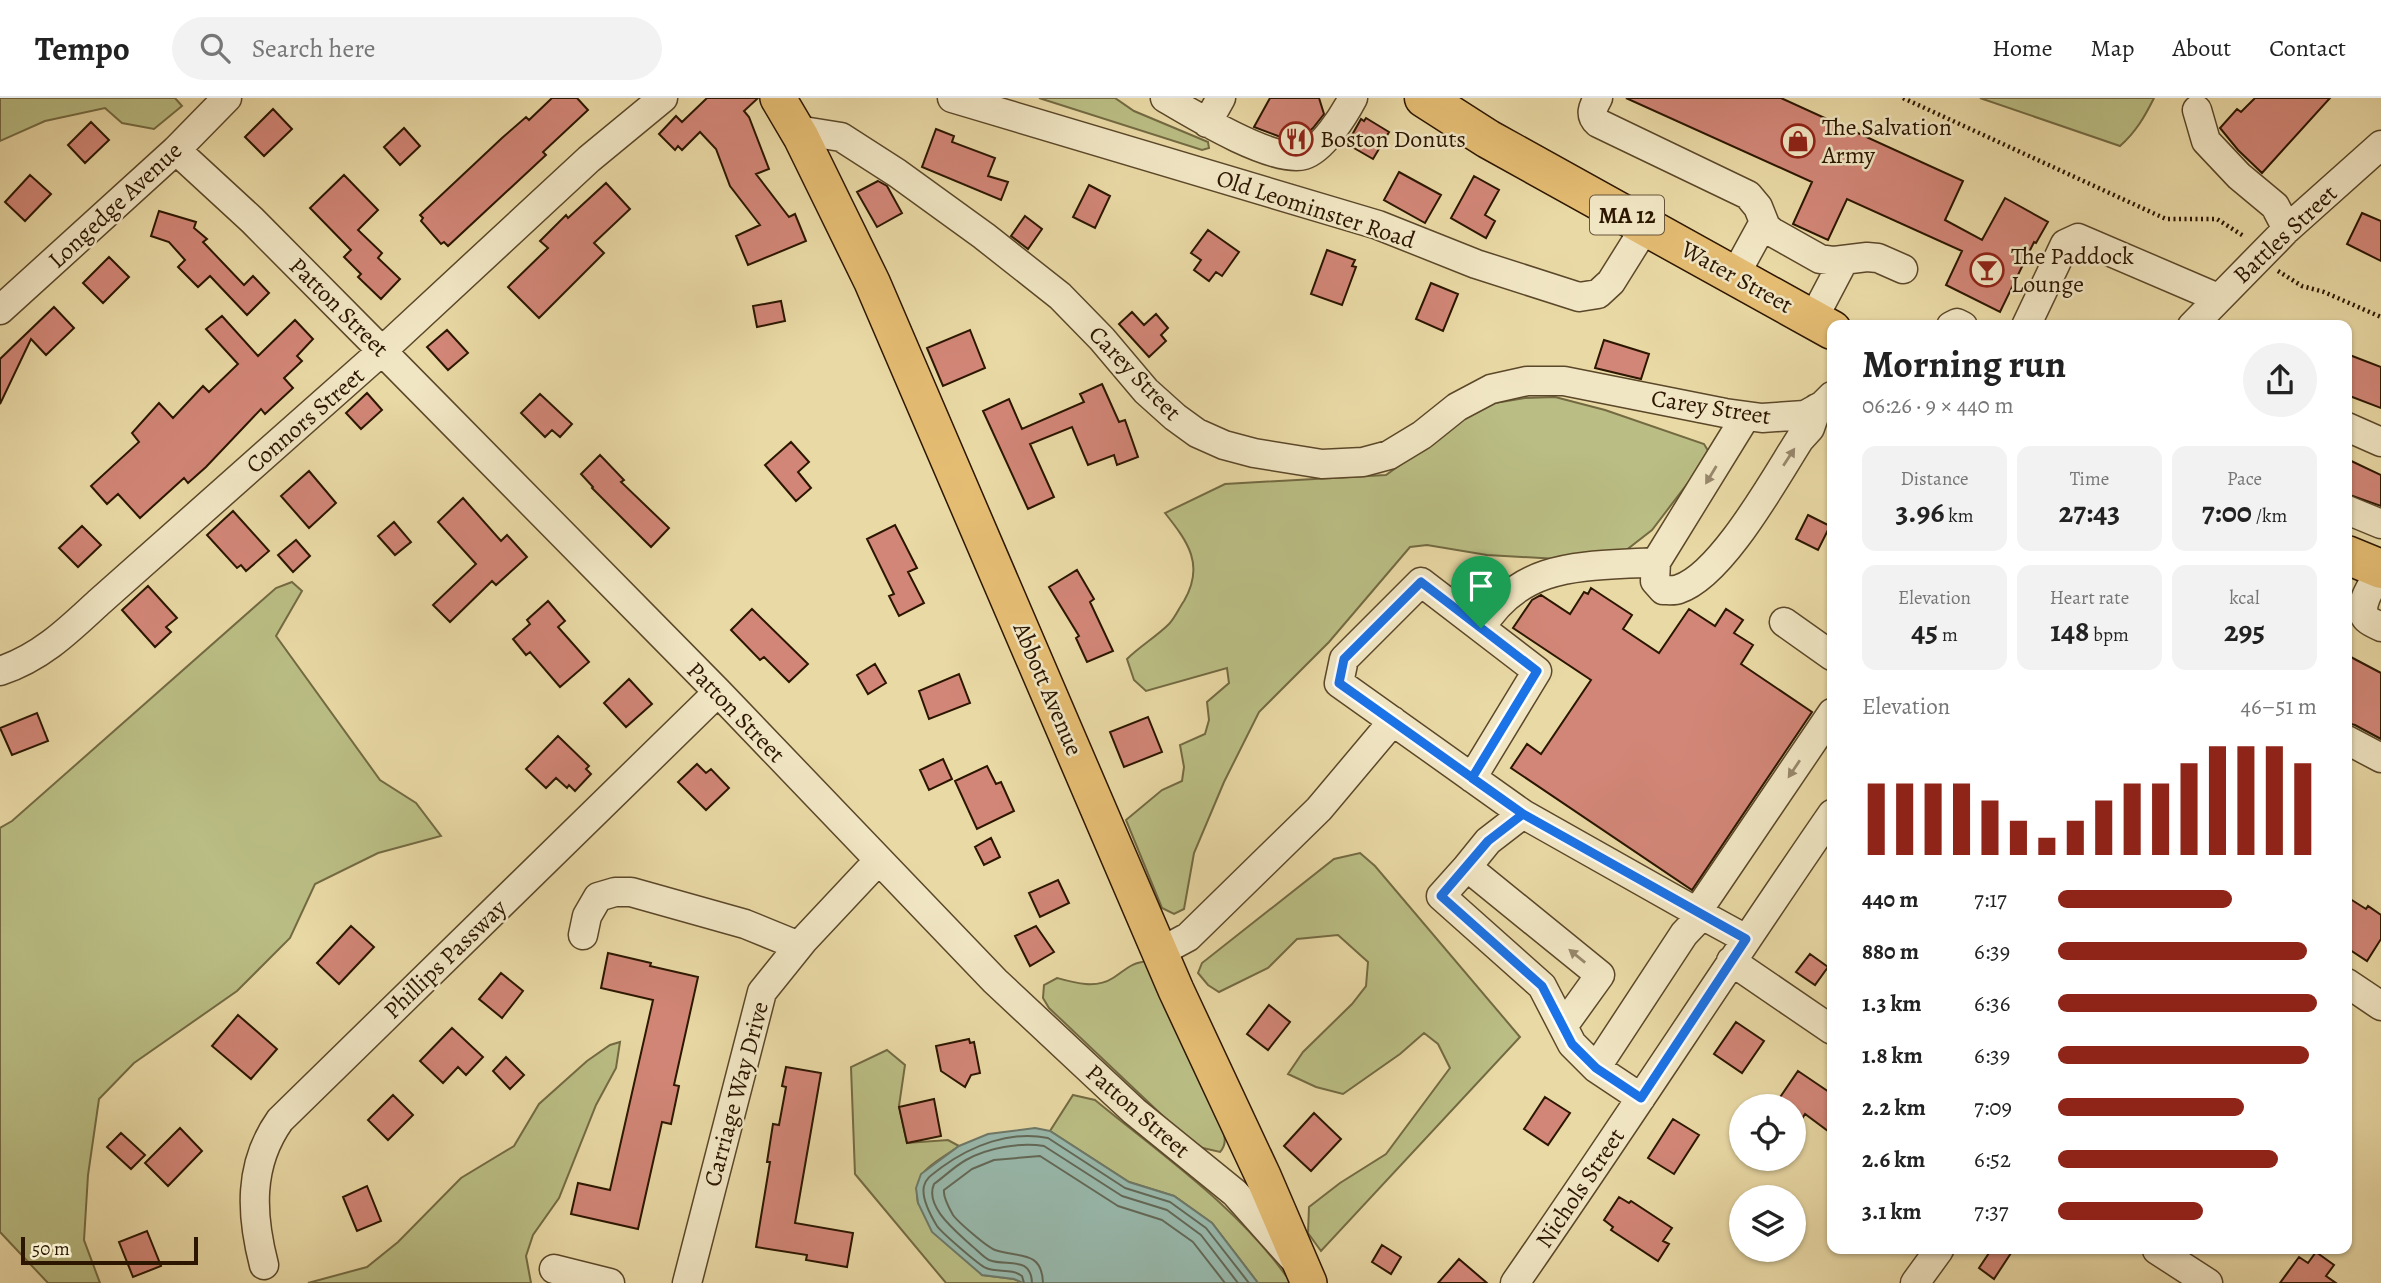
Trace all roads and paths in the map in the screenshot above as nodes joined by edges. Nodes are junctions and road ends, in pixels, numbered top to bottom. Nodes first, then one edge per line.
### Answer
1 (227, 98) edge
2 (663, 98) edge
3 (778, 98) edge
4 (952, 98) edge
5 (1165, 98) edge
6 (1222, 98) edge
7 (1424, 98) edge
8 (1598, 98) edge
9 (1903, 98) edge
10 (1350, 99) edge
11 (2197, 110) dead end
12 (1207, 123) junction
13 (797, 130) junction
14 (2381, 145) edge
15 (176, 150) junction
16 (1764, 222) junction
17 (1646, 226) junction
18 (2287, 229) junction
19 (2252, 244) dead end
20 (1844, 260) junction
21 (2270, 263) dead end
22 (1903, 269) dead end
23 (1735, 275) junction
24 (2218, 298) junction
25 (0, 310) edge
26 (2381, 317) edge
27 (2029, 320) edge
28 (2198, 320) edge
29 (1823, 325) edge
30 (383, 351) junction
31 (1825, 402) edge
32 (1746, 416) junction
33 (2352, 429) edge
34 (2381, 442) edge
35 (2352, 512) edge
36 (2381, 524) edge
37 (2352, 557) edge
38 (1656, 562) junction
39 (2381, 569) edge
40 (1784, 622) dead end
41 (2381, 627) edge
42 (1481, 628) junction
43 (1827, 652) edge
44 (0, 671) edge
45 (718, 692) junction
46 (1393, 721) junction
47 (1827, 721) edge
48 (2352, 743) edge
49 (2381, 758) edge
50 (1472, 778) junction
51 (1523, 814) junction
52 (1827, 821) edge
53 (878, 861) junction
54 (1467, 867) junction
55 (1700, 913) junction
56 (583, 935) dead end
57 (799, 946) junction
58 (1738, 950) junction
59 (1160, 952) junction
60 (2352, 986) edge
61 (2381, 1006) edge
62 (1563, 1025) junction
63 (1827, 1026) edge
64 (1596, 1068) junction
65 (1641, 1098) junction
66 (1936, 1254) edge
67 (2163, 1254) edge
68 (264, 1265) dead end
69 (554, 1269) dead end
70 (1306, 1275) edge
71 (610, 1283) edge
72 (687, 1283) edge
73 (1515, 1283) edge
74 (1915, 1283) edge
75 (2208, 1283) edge

1 - 15 street, Longedge Avenue
2 - 30 street, Connors Street
3 - 13 main road, Abbott Avenue
4 - 17 street, Old Leominster Road
5 - 12 street
6 - 12 street
7 - 17 highway, Water Street / MA 12
8 - 16 street
9 - 19 path
10 - 12 street
11 - 18 street
13 - 32 street, Carey Street
13 - 59 main road, Abbott Avenue
14 - 18 street, Battles Street
15 - 25 street, Longedge Avenue
15 - 30 street, Patton Street
16 - 20 street
16 - 23 street
17 - 23 highway, Water Street / MA 12
18 - 24 street, Battles Street
20 - 22 street
20 - 29 street
21 - 26 path
23 - 29 highway, Water Street / MA 12
24 - 27 street
24 - 28 street, Battles Street
30 - 44 street, Connors Street
30 - 45 street, Patton Street
31 - 32 street, Carey Street
38 -> 31 street
32 -> 38 street
33 - 34 street
35 - 36 street
37 - 39 highway
38 - 42 street
39 - 41 street
40 - 43 street
42 - 46 street
42 - 50 street
45 - 53 street, Patton Street
45 - 68 street, Phillips Passway
46 - 50 street
46 - 59 street
47 -> 55 street
48 - 49 street
50 - 51 street
51 - 54 street
51 - 55 street
52 - 58 street, Nichols Street
53 - 57 street, Carriage Way Drive
53 - 70 street, Patton Street
54 - 62 street
62 -> 54 street
55 - 58 street
55 - 64 street
56 - 57 street
57 - 72 street, Carriage Way Drive
58 - 63 street
58 - 65 street, Nichols Street
59 - 70 main road, Abbott Avenue
60 - 61 street
62 - 64 street
64 - 65 street
65 - 73 street, Nichols Street
66 - 74 street
67 - 75 street
69 - 71 street

